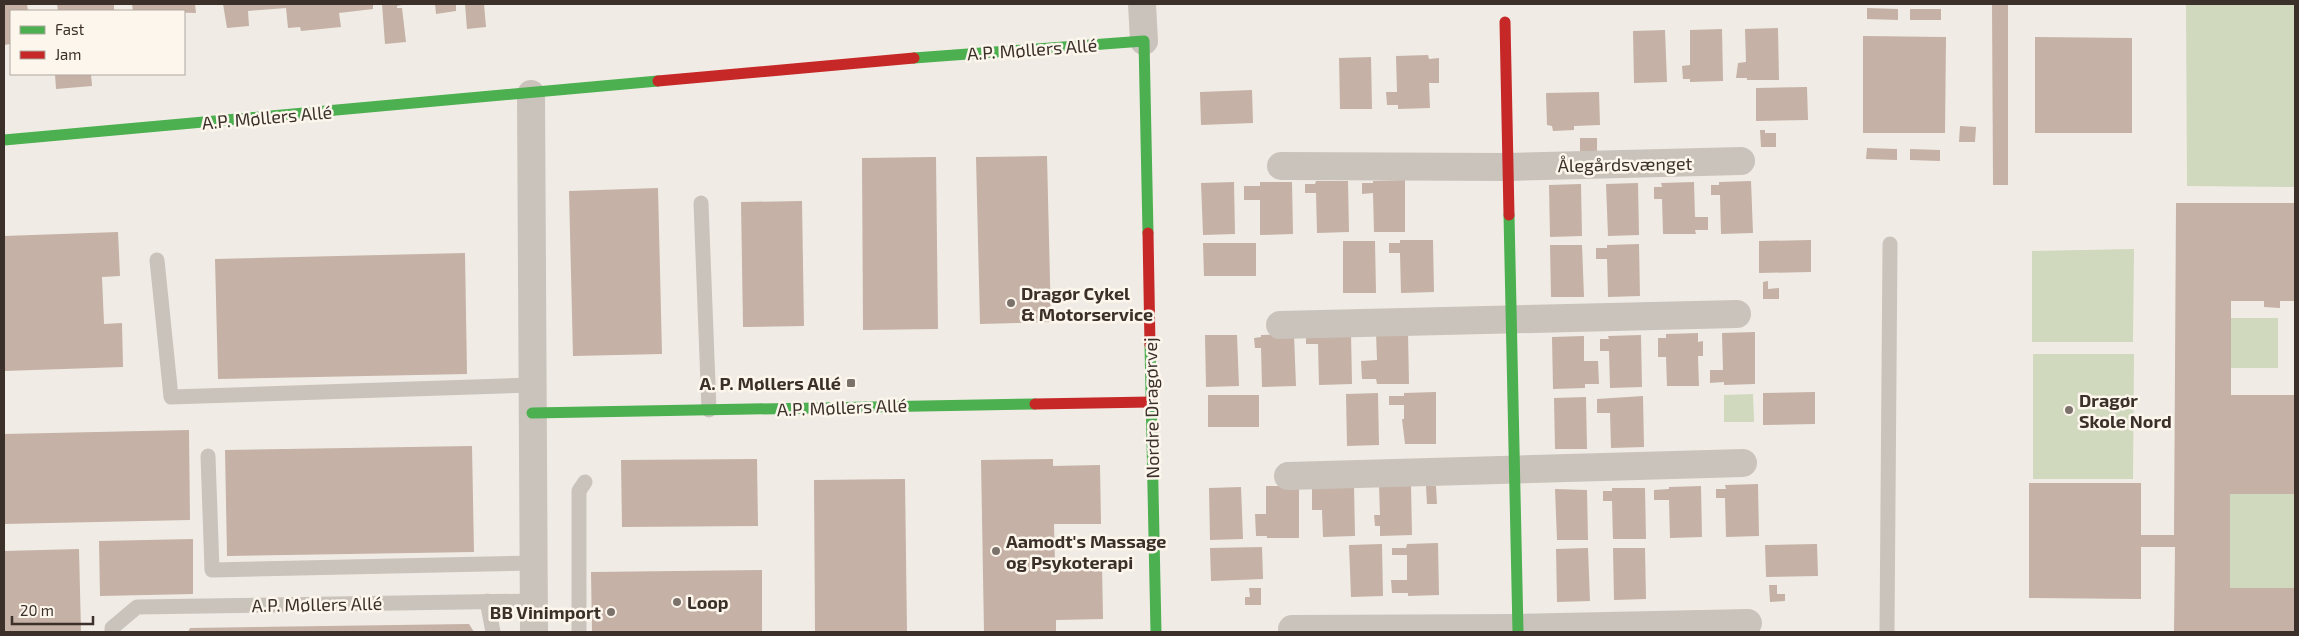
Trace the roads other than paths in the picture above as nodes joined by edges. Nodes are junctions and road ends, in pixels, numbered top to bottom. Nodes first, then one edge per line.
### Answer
1 (1142, 4) edge
2 (1505, 22) dead end
3 (1144, 41) junction
4 (531, 94) junction
5 (4, 140) edge
6 (1741, 161) dead end
7 (1281, 166) dead end
8 (1508, 167) junction
9 (701, 203) dead end
10 (1890, 244) dead end
11 (157, 260) dead end
12 (1738, 314) dead end
13 (1512, 319) junction
14 (1280, 325) dead end
15 (532, 385) junction
16 (1151, 402) junction
17 (709, 410) junction
18 (532, 413) junction
19 (208, 456) dead end
20 (1743, 463) dead end
21 (1515, 469) junction
22 (1288, 476) dead end
23 (585, 482) dead end
24 (533, 563) junction
25 (534, 601) junction
26 (487, 602) junction
27 (1748, 622) dead end
28 (1292, 629) dead end
29 (1518, 630) edge
30 (112, 632) edge
31 (493, 632) edge
32 (534, 632) edge
33 (579, 632) edge
34 (1156, 632) edge
35 (1888, 632) edge

1 - 3 street, Nordre Dragørvej
2 - 8 street
3 - 4 street, A.P. Møllers Allé
3 - 16 street, Nordre Dragørvej
4 - 5 street, A.P. Møllers Allé
4 - 15 street
6 - 8 street, Ålegårdsvænget
7 - 8 street, Ålegårdsvænget
8 - 13 street
9 - 17 lane
10 - 35 lane
11 - 15 lane
12 - 13 street
13 - 14 street
13 - 21 street
15 - 18 street
16 - 17 street, A.P. Møllers Allé
16 - 34 street, Nordre Dragørvej
17 - 18 street, A.P. Møllers Allé
18 - 24 street
19 - 24 lane
20 - 21 street
21 - 22 street
21 - 29 street
23 - 33 lane
24 - 25 street
25 - 26 lane, A.P. Møllers Allé
25 - 32 street
26 - 30 lane, A.P. Møllers Allé
26 - 31 lane
27 - 29 street
28 - 29 street

